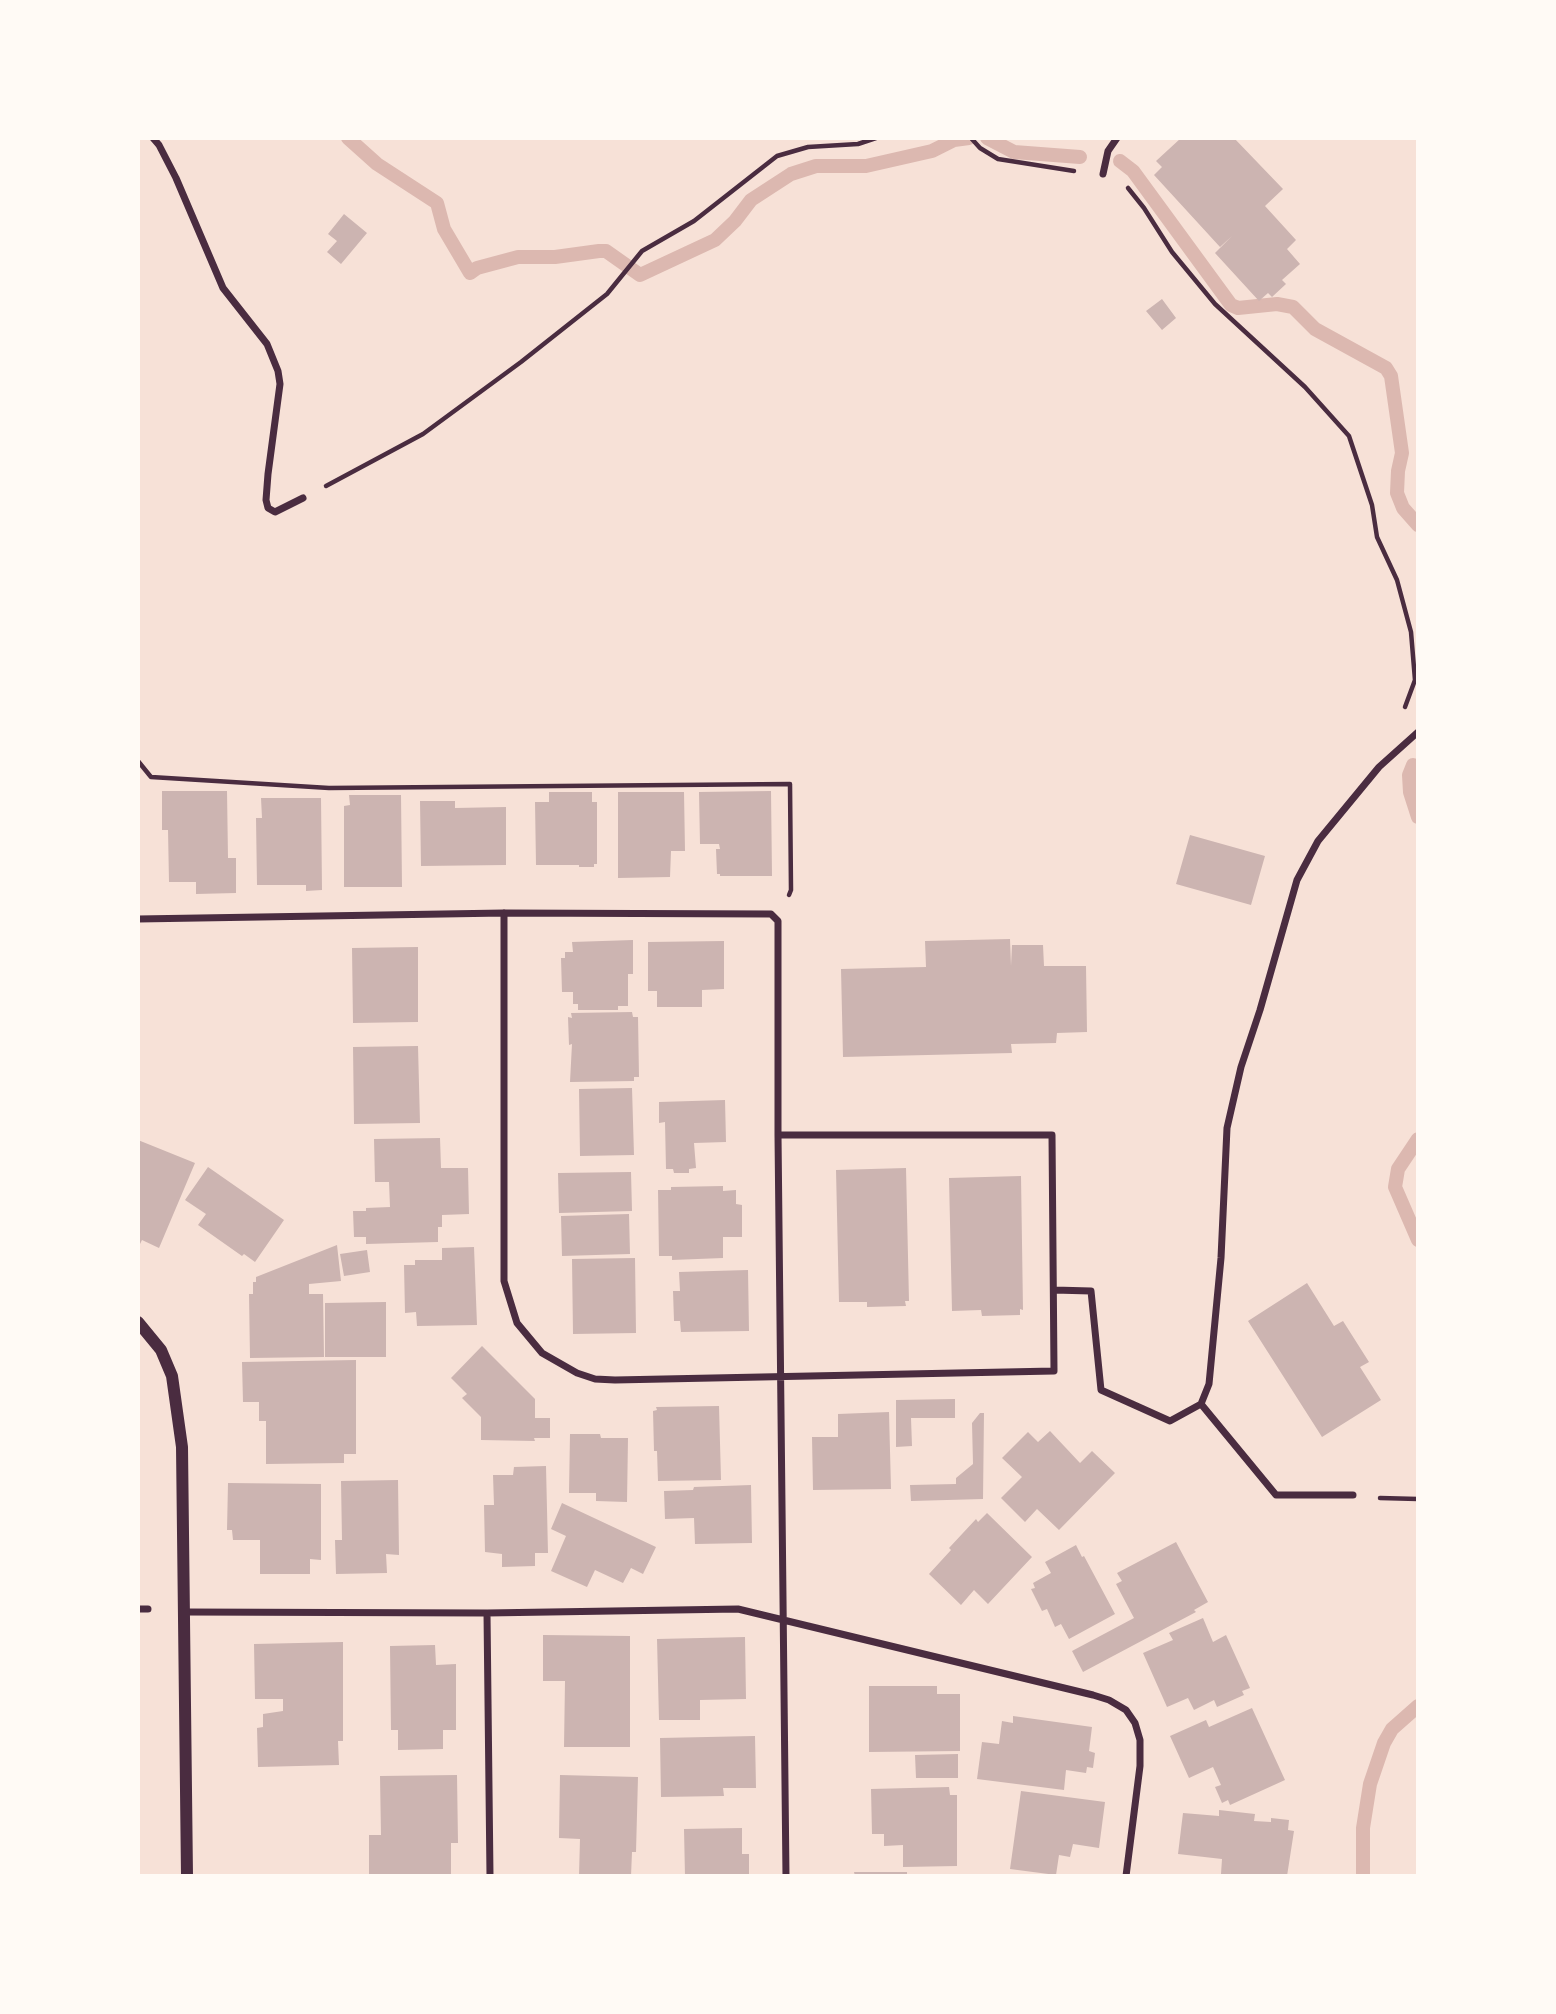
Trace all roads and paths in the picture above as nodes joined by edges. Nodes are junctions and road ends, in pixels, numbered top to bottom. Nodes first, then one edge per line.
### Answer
1 (153, 138) edge
2 (876, 138) edge
3 (971, 138) edge
4 (1116, 138) edge
5 (1103, 174) junction
6 (303, 498) joint
7 (1418, 733) edge
8 (1401, 745) junction
9 (138, 761) edge
10 (504, 913) junction
11 (138, 919) edge
12 (778, 921) junction
13 (778, 1135) junction
14 (1054, 1290) junction
15 (138, 1322) edge
16 (780, 1378) junction
17 (1201, 1404) junction
18 (1353, 1495) joint
19 (1417, 1499) edge
20 (138, 1609) edge
21 (148, 1609) dead end
22 (184, 1612) junction
23 (487, 1614) junction
24 (783, 1618) junction
25 (187, 1876) edge
26 (490, 1876) edge
27 (786, 1876) edge
28 (1126, 1876) edge

1 - 6 street
2 - 6 path
3 - 5 path
4 - 5 street
5 - 8 path
7 - 8 street
8 - 17 street
9 - 12 path
10 - 11 street
10 - 12 street
10 - 16 street
12 - 13 street
13 - 14 street
13 - 16 street
14 - 16 street
14 - 17 street
15 - 22 street
16 - 24 street
17 - 18 street
18 - 19 path
20 - 21 street
22 - 23 street
22 - 25 street
23 - 24 street
23 - 26 street
24 - 27 street
24 - 28 street

